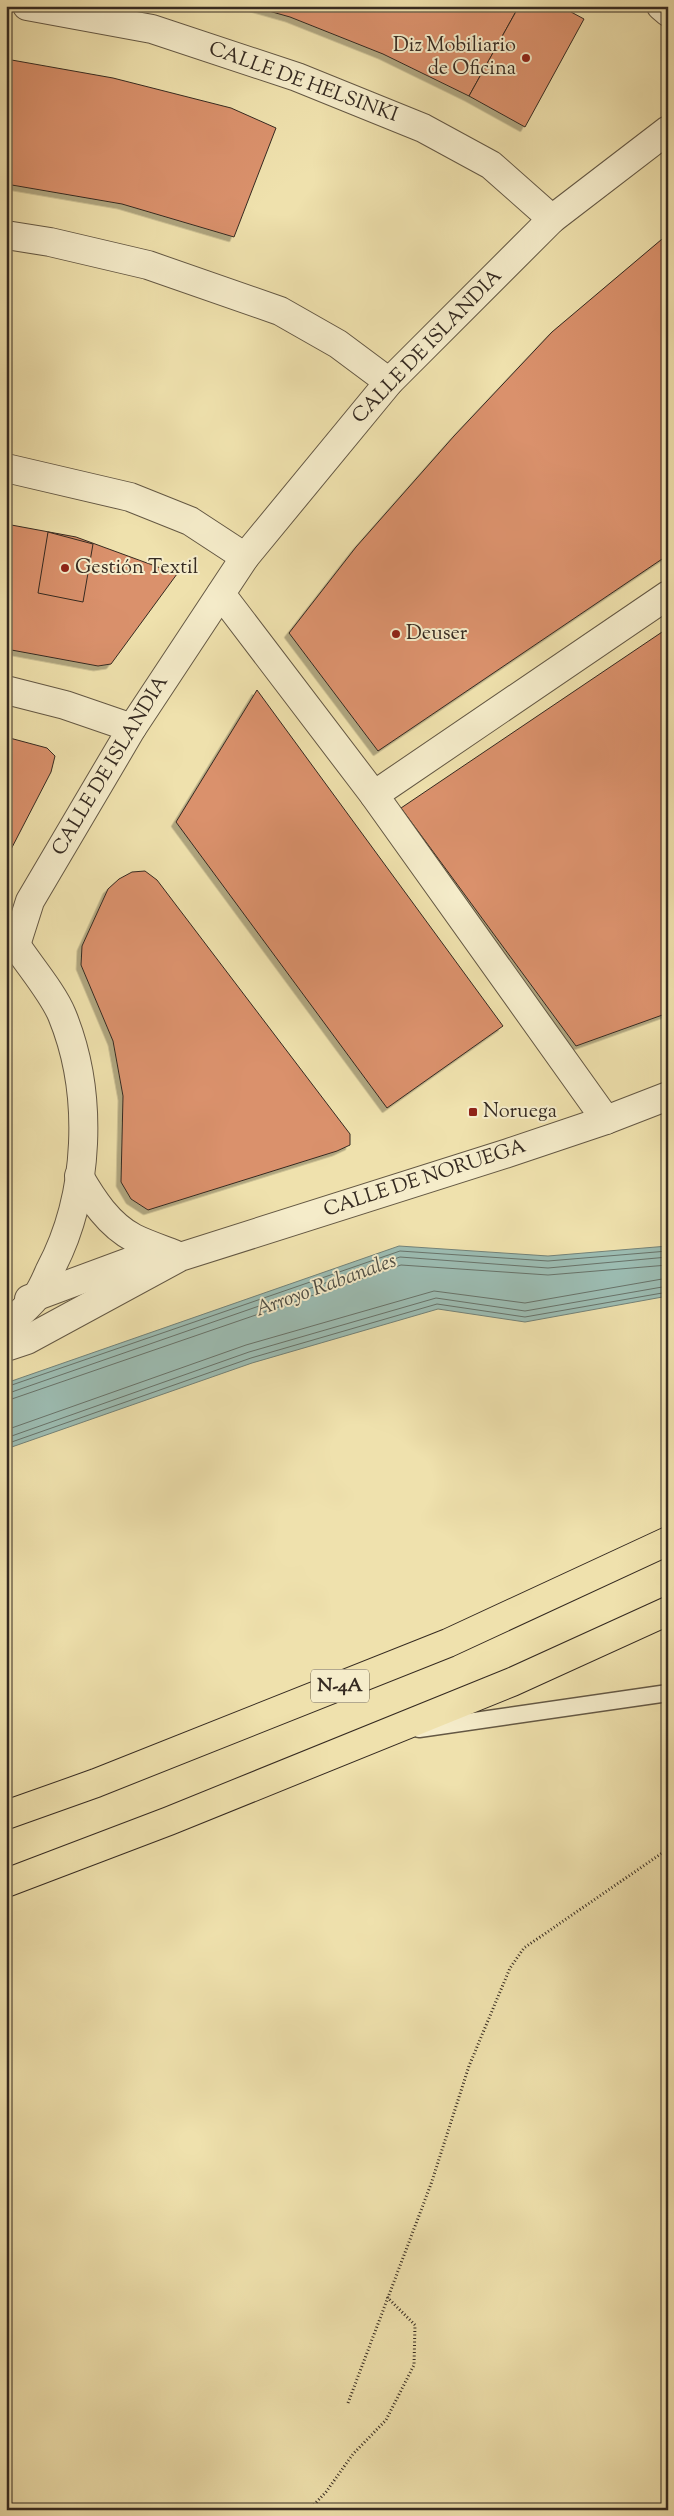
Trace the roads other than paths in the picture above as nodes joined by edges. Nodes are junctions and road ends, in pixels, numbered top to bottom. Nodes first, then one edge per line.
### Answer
1 (27, 6) edge
2 (661, 6) edge
3 (668, 12) edge
4 (668, 130) edge
5 (552, 219) junction
6 (6, 235) edge
7 (389, 382) junction
8 (6, 468) edge
9 (245, 557) junction
10 (220, 594) junction
11 (668, 595) edge
12 (6, 690) edge
13 (132, 728) junction
14 (374, 795) junction
15 (11, 942) edge
16 (668, 1096) edge
17 (606, 1120) junction
18 (79, 1176) junction
19 (180, 1257) junction
20 (37, 1296) junction
21 (6, 1308) edge
22 (6, 1326) edge
23 (6, 1347) edge
24 (668, 1541) edge
25 (668, 1610) edge
26 (668, 1693) edge
27 (378, 1735) junction
28 (6, 1815) edge
29 (6, 1883) edge

1 - 5 street, CALLE DE HELSINKI
2 - 3 street
4 - 5 street, CALLE DE ISLANDIA
5 - 7 street, CALLE DE ISLANDIA
6 - 7 street
7 - 9 street, CALLE DE ISLANDIA
8 - 9 street
9 - 10 street, CALLE DE ISLANDIA
10 - 13 street, CALLE DE ISLANDIA
10 - 14 street
11 - 14 street
12 - 13 street
13 - 15 street, CALLE DE ISLANDIA
14 - 17 street
15 - 18 street
16 - 17 street, CALLE DE NORUEGA
17 - 19 street, CALLE DE NORUEGA
18 - 19 street
18 - 20 street
19 - 20 street, CALLE DE NORUEGA
19 - 23 street, CALLE DE NORUEGA
20 - 21 street, CALLE DE NORUEGA
20 - 22 street, CALLE DE NORUEGA
24 - 28 main road, N-4A
25 - 27 main road
26 - 27 lane
27 - 29 main road

